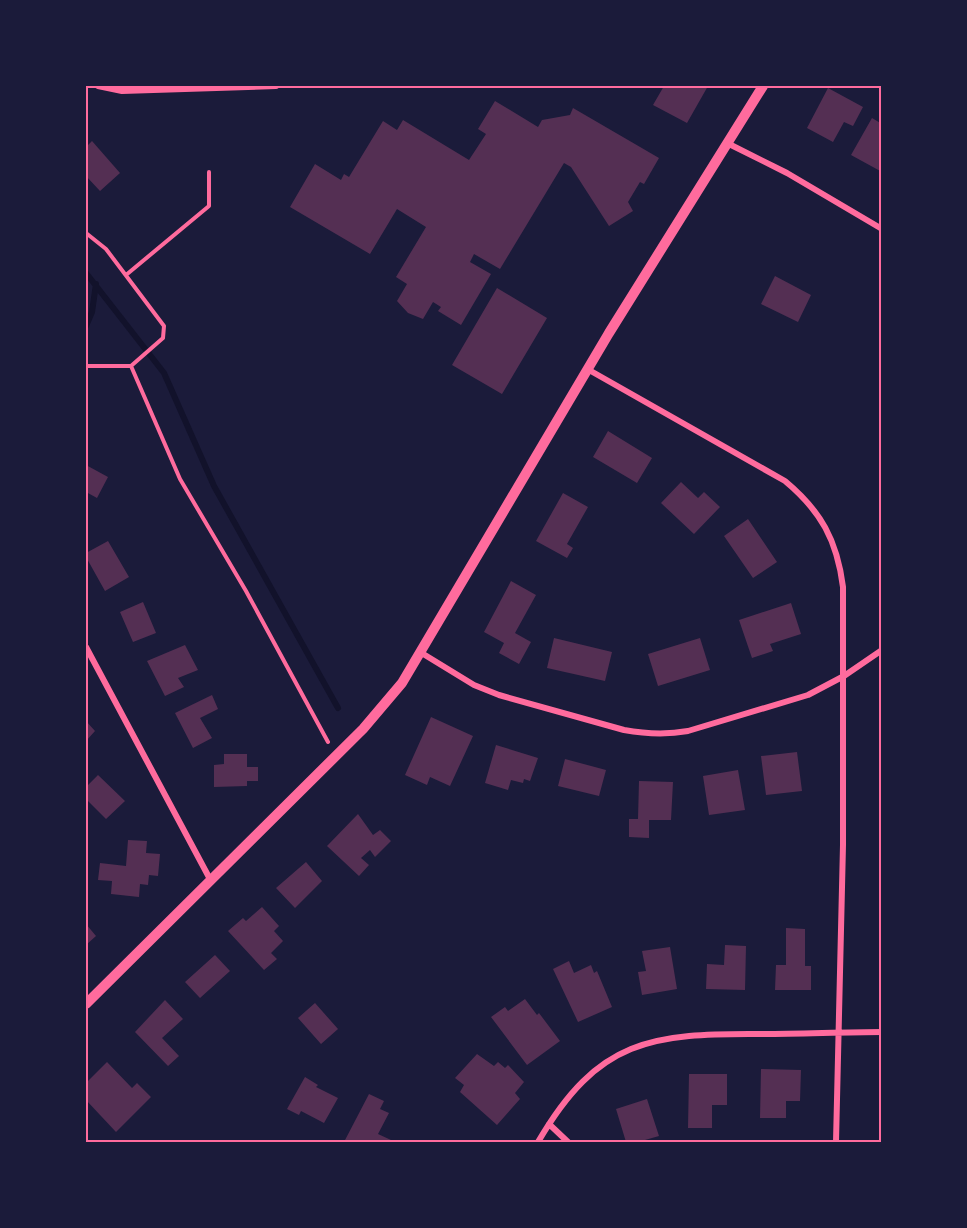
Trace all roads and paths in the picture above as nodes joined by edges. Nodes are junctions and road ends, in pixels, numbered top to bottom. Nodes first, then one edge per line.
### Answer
1 (98, 86) edge
2 (272, 86) edge
3 (763, 86) edge
4 (729, 144) junction
5 (209, 172) dead end
6 (882, 229) edge
7 (86, 233) edge
8 (126, 275) junction
9 (86, 366) edge
10 (131, 366) junction
11 (589, 370) junction
12 (86, 647) edge
13 (882, 650) edge
14 (420, 652) junction
15 (843, 676) junction
16 (328, 742) dead end
17 (211, 881) junction
18 (86, 1004) edge
19 (839, 1032) junction
20 (882, 1032) edge
21 (549, 1124) junction
22 (538, 1143) edge
23 (568, 1143) edge
24 (836, 1143) edge

1 - 2 street
3 - 4 street
4 - 6 street
4 - 11 street
5 - 8 path
7 - 8 path
8 - 10 path
9 - 10 path
10 - 16 path
11 - 14 street
11 - 15 street
12 - 17 street
13 - 15 street
14 - 15 street
14 - 17 street
15 - 19 street
17 - 18 street
19 - 20 street
19 - 21 street
19 - 24 street
21 - 22 street
21 - 23 street

